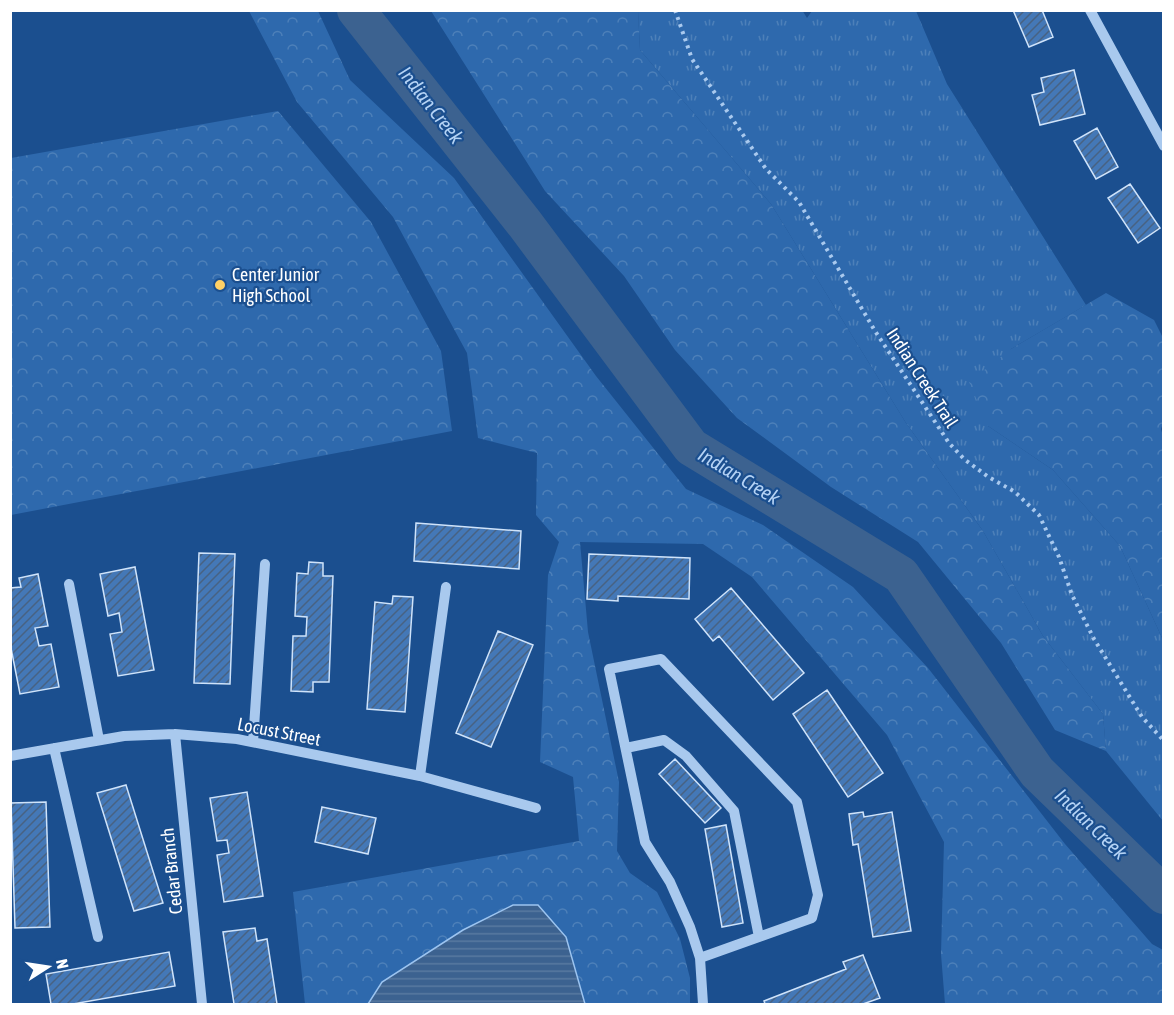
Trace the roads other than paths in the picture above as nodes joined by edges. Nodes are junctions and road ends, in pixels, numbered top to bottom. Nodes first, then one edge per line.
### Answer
1 (1090, 10) edge
2 (1164, 146) edge
3 (265, 564) dead end
4 (69, 584) dead end
5 (446, 587) dead end
6 (175, 734) junction
7 (99, 740) junction
8 (253, 742) junction
9 (54, 748) junction
10 (626, 748) junction
11 (10, 756) edge
12 (420, 776) junction
13 (536, 808) dead end
14 (98, 937) dead end
15 (759, 937) junction
16 (700, 958) junction
17 (202, 1005) edge
18 (703, 1005) edge

1 - 2 street
3 - 8 street
4 - 7 street
5 - 12 street
6 - 7 street, Locust Street
6 - 8 street, Locust Street
6 - 17 street, Cedar Branch
7 - 9 street, Locust Street
8 - 12 street, Locust Street
9 - 11 street, Locust Street
9 - 14 street
10 - 15 street
10 - 15 street
10 - 16 street
12 - 13 street, Locust Street
15 - 16 street
16 - 18 street

